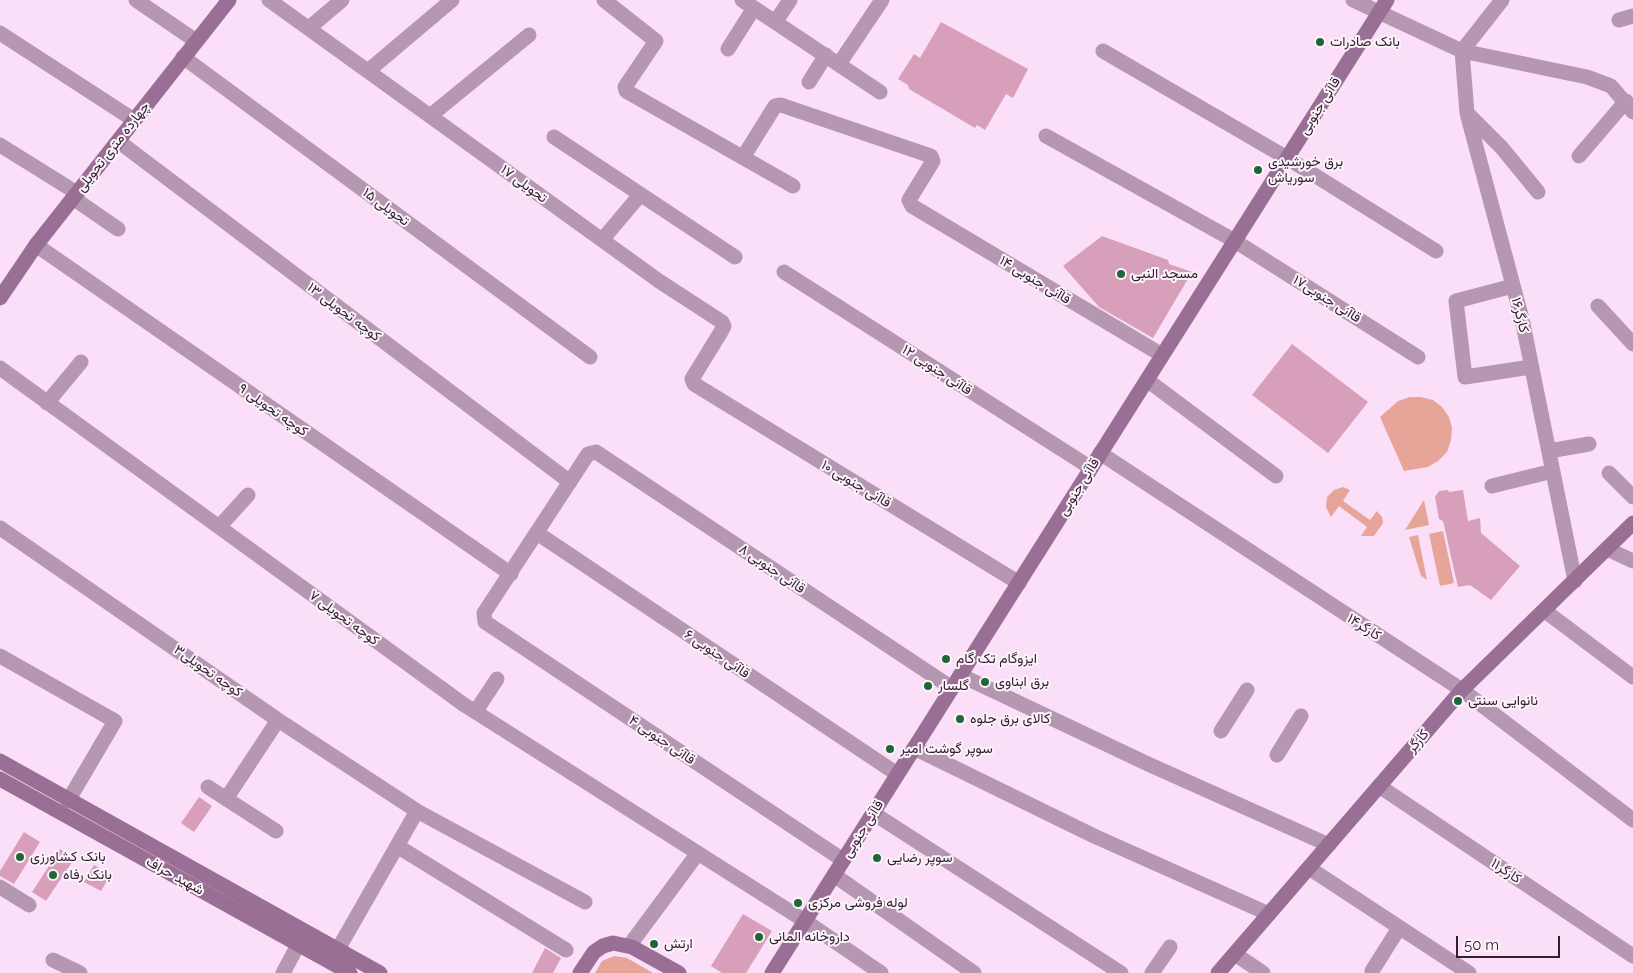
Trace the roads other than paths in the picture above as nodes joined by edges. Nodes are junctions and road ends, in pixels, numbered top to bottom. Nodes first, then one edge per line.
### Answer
1 (136, 0) edge
2 (229, 0) edge
3 (269, 0) edge
4 (342, 0) edge
5 (452, 0) edge
6 (604, 0) edge
7 (790, 0) edge
8 (882, 0) edge
9 (1353, 0) edge
10 (1502, 0) edge
11 (748, 4) edge
12 (1383, 6) edge
13 (776, 21) junction
14 (309, 28) junction
15 (0, 33) edge
16 (528, 36) dead end
17 (196, 41) junction
18 (728, 49) dead end
19 (1103, 50) dead end
20 (1462, 51) junction
21 (826, 55) junction
22 (183, 57) junction
23 (839, 64) junction
24 (368, 71) junction
25 (809, 82) dead end
26 (880, 92) dead end
27 (1629, 107) edge
28 (1468, 113) junction
29 (430, 116) junction
30 (134, 120) junction
31 (1046, 136) dead end
32 (554, 137) dead end
33 (118, 141) junction
34 (0, 145) edge
35 (747, 151) dead end
36 (1579, 156) dead end
37 (1287, 158) junction
38 (793, 186) dead end
39 (1538, 192) dead end
40 (640, 195) junction
41 (75, 196) junction
42 (118, 229) dead end
43 (602, 240) junction
44 (1235, 241) junction
45 (36, 245) junction
46 (1436, 251) dead end
47 (736, 257) dead end
48 (784, 272) dead end
49 (1513, 286) junction
50 (1, 293) edge
51 (1598, 306) dead end
52 (1631, 338) edge
53 (1162, 356) junction
54 (590, 357) dead end
55 (1418, 357) dead end
56 (81, 362) dead end
57 (1531, 367) junction
58 (0, 368) edge
59 (1147, 380) junction
60 (694, 384) joint
61 (48, 403) junction
62 (1589, 444) dead end
63 (1549, 451) junction
64 (1100, 453) junction
65 (1091, 468) junction
66 (1553, 471) junction
67 (1609, 473) dead end
68 (1276, 476) dead end
69 (570, 482) junction
70 (1492, 486) dead end
71 (248, 495) dead end
72 (1633, 497) edge
73 (1633, 523) edge
74 (219, 527) junction
75 (0, 528) edge
76 (537, 533) junction
77 (1607, 548) junction
78 (1633, 561) edge
79 (510, 574) junction
80 (1575, 581) junction
81 (1019, 582) junction
82 (1545, 611) junction
83 (0, 656) edge
84 (960, 675) junction
85 (1633, 677) edge
86 (497, 679) dead end
87 (952, 688) junction
88 (1246, 690) dead end
89 (1462, 690) junction
90 (476, 711) junction
91 (1301, 716) dead end
92 (278, 720) junction
93 (1221, 731) dead end
94 (914, 748) junction
95 (1277, 755) dead end
96 (0, 761) edge
97 (897, 774) junction
98 (0, 779) edge
99 (1379, 786) junction
100 (208, 787) dead end
101 (226, 799) junction
102 (68, 801) junction
103 (417, 812) junction
104 (873, 812) junction
105 (1633, 820) edge
106 (276, 831) dead end
107 (1329, 845) junction
108 (397, 846) junction
109 (698, 853) junction
110 (843, 860) junction
111 (1308, 868) junction
112 (834, 875) junction
113 (0, 887) edge
114 (586, 902) dead end
115 (29, 905) dead end
116 (1269, 914) junction
117 (805, 921) junction
118 (1399, 928) junction
119 (298, 945) junction
120 (629, 946) junction
121 (1170, 946) dead end
122 (566, 950) dead end
123 (337, 951) junction
124 (1235, 954) junction
125 (1633, 956) edge
126 (53, 960) dead end
127 (1372, 971) dead end
128 (80, 973) edge
129 (283, 973) edge
130 (350, 973) edge
131 (380, 973) edge
132 (580, 973) edge
133 (679, 973) edge
134 (772, 973) edge
135 (882, 973) edge
136 (974, 973) edge
137 (1121, 973) edge
138 (1152, 973) edge
139 (1218, 973) edge
140 (1263, 973) edge
141 (1469, 973) edge

1 - 17 street
2 - 17 main road, چهارده متری تحویلی
3 - 14 street, تحویلی ۱۷
4 - 14 street
5 - 24 street
6 - 38 street
7 - 13 street
8 - 23 street
9 - 12 street
10 - 20 street
11 - 13 street
11 - 18 street
12 - 20 street
12 - 37 main road, قاآنی جنوبی
13 - 21 street
14 - 24 street, تحویلی ۱۷
15 - 30 street
16 - 29 street
17 - 22 main road, چهارده متری تحویلی
19 - 37 street
20 - 27 street
20 - 28 street, کارگر۱۶
21 - 23 street
21 - 25 street
22 - 30 main road, چهارده متری تحویلی
22 - 54 street, تحویلی ۱۵
23 - 26 street
24 - 29 street, تحویلی ۱۷
27 - 36 street
28 - 39 street
28 - 49 street, کارگر۱۶
29 - 43 street, تحویلی ۱۷
30 - 33 main road, چهارده متری تحویلی
31 - 44 street, قاآنی جنوبی۱۷
32 - 40 street
33 - 41 main road, چهارده متری تحویلی
33 - 69 street, کوچه تحویلی ۱۳
34 - 41 street
35 - 53 street, قاآنی جنوبی ۱۴
37 - 44 main road, قاآنی جنوبی
37 - 46 street
40 - 43 street
40 - 47 street
41 - 42 street
41 - 45 main road, چهارده متری تحویلی
43 - 60 street, تحویلی ۱۷
44 - 53 main road, قاآنی جنوبی
44 - 55 street, قاآنی جنوبی۱۷
45 - 50 main road, چهارده متری تحویلی
45 - 79 street, کوچه تحویلی ۹
48 - 65 street, قاآنی جنوبی ۱۲
49 - 57 street, کارگر۱۶
49 - 57 street
51 - 52 street
53 - 59 main road, قاآنی جنوبی
56 - 61 street
57 - 63 street, کارگر۱۶
58 - 61 street, کوچه تحویلی ۷
59 - 64 main road, قاآنی جنوبی
59 - 68 street
60 - 81 street, قاآنی جنوبی ۱۰
61 - 74 street, کوچه تحویلی ۷
62 - 63 street
63 - 66 street, کارگر۱۶
64 - 65 main road, قاآنی جنوبی
64 - 89 street, کارگر۱۴
65 - 81 main road, قاآنی جنوبی
66 - 70 street
66 - 80 street, کارگر۱۶
67 - 72 street
69 - 76 street
69 - 87 street, قاآنی جنوبی ۸
71 - 74 street
73 - 77 main road, کارگر
74 - 90 street, کوچه تحویلی ۷
75 - 92 street, کوچه تحویلی۳
76 - 79 street
76 - 97 street, قاآنی جنوبی ۶
77 - 78 street
77 - 80 main road, کارگر
79 - 110 street, قاآنی جنوبی ۴
80 - 82 main road, کارگر
81 - 84 main road, قاآنی جنوبی
82 - 85 street
82 - 89 main road, کارگر
83 - 102 street
84 - 87 main road, قاآنی جنوبی
84 - 107 street
86 - 90 street
87 - 94 main road, قاآنی جنوبی
88 - 93 street
89 - 99 main road, کارگر
89 - 105 street, کارگر۱۴
90 - 109 street, کوچه تحویلی ۷
91 - 95 street
92 - 101 street
92 - 103 street, کوچه تحویلی۳
94 - 97 main road, قاآنی جنوبی
94 - 116 street
96 - 102 main road
97 - 104 main road, قاآنی جنوبی
98 - 119 main road, شهید حراف
99 - 107 main road, کارگر
99 - 125 street, کارگر۱۱
100 - 101 street
101 - 106 street
102 - 123 main road
103 - 108 street
103 - 114 street, کوچه تحویلی۳
104 - 110 main road, قاآنی جنوبی
104 - 137 street
107 - 111 main road, کارگر
108 - 122 street
108 - 123 street
109 - 117 street, کوچه تحویلی ۷
109 - 120 street
110 - 112 main road, قاآنی جنوبی
111 - 116 main road, کارگر
111 - 118 street
112 - 117 main road, قاآنی جنوبی
112 - 136 street
113 - 115 street
116 - 124 main road, کارگر
117 - 134 main road, قاآنی جنوبی
117 - 135 street, کوچه تحویلی ۷
118 - 127 street
118 - 141 street
119 - 129 street
119 - 130 main road, شهید حراف
120 - 132 main road
120 - 133 main road
121 - 138 street
123 - 131 main road
124 - 139 main road, کارگر
124 - 140 street
126 - 128 street

